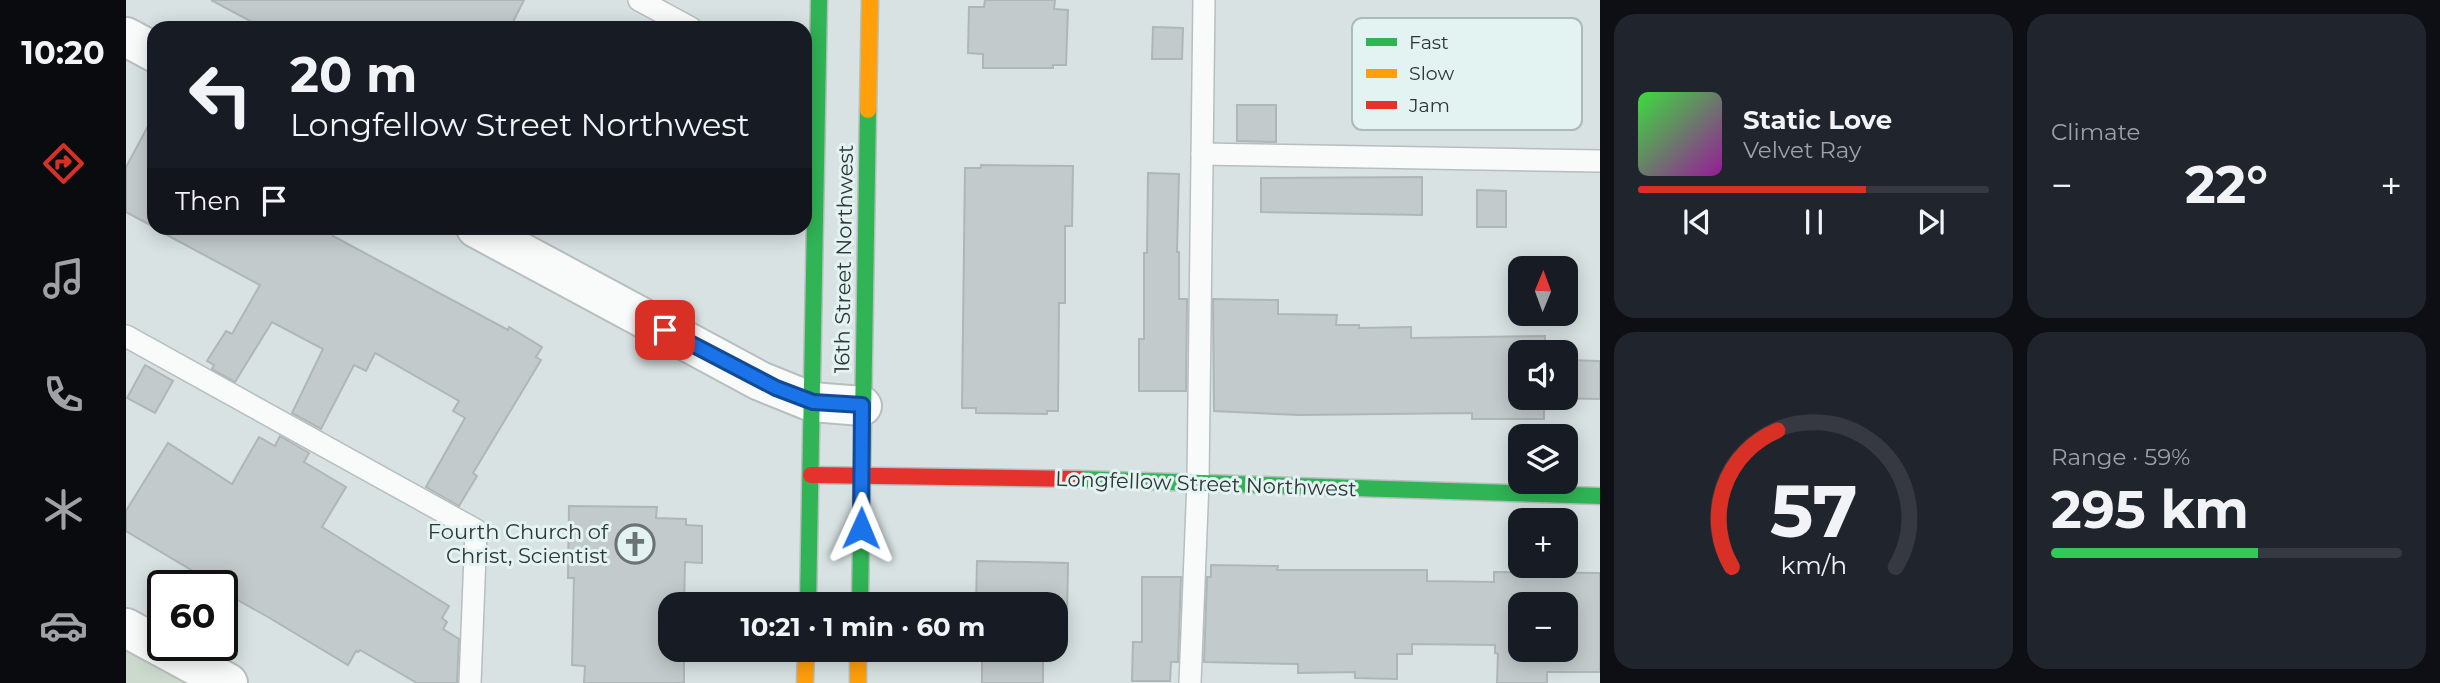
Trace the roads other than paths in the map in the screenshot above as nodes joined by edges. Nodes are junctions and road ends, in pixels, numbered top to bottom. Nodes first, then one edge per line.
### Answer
1 (639, 0) edge
2 (819, 0) edge
3 (870, 0) edge
4 (1204, 0) edge
5 (678, 21) edge
6 (126, 37) edge
7 (147, 48) edge
8 (812, 51) edge
9 (1202, 154) junction
10 (1600, 162) edge
11 (489, 235) edge
12 (126, 337) edge
13 (813, 402) junction
14 (862, 405) junction
15 (811, 475) junction
16 (862, 475) junction
17 (1198, 481) junction
18 (1600, 496) edge
19 (807, 592) edge
20 (860, 592) edge
21 (126, 628) edge
22 (806, 662) edge
23 (859, 662) edge
24 (228, 683) edge
25 (470, 683) edge
26 (805, 683) edge
27 (858, 683) edge
28 (1190, 683) edge

1 - 5 lane
2 - 8 main road, 16th Street Northwest
3 - 14 main road, 16th Street Northwest
4 - 9 lane
6 - 7 street
8 - 13 main road, 16th Street Northwest
9 - 10 lane
9 - 17 lane
11 - 13 street
12 - 25 lane
13 - 14 street
13 - 15 main road, 16th Street Northwest
14 - 16 main road, 16th Street Northwest
15 - 16 main road, Longfellow Street Northwest
15 - 19 main road, 16th Street Northwest
16 - 17 main road, Longfellow Street Northwest
16 - 20 main road, 16th Street Northwest
17 - 18 main road, Longfellow Street Northwest
17 - 28 lane
21 - 24 street
22 - 26 main road
23 - 27 main road

